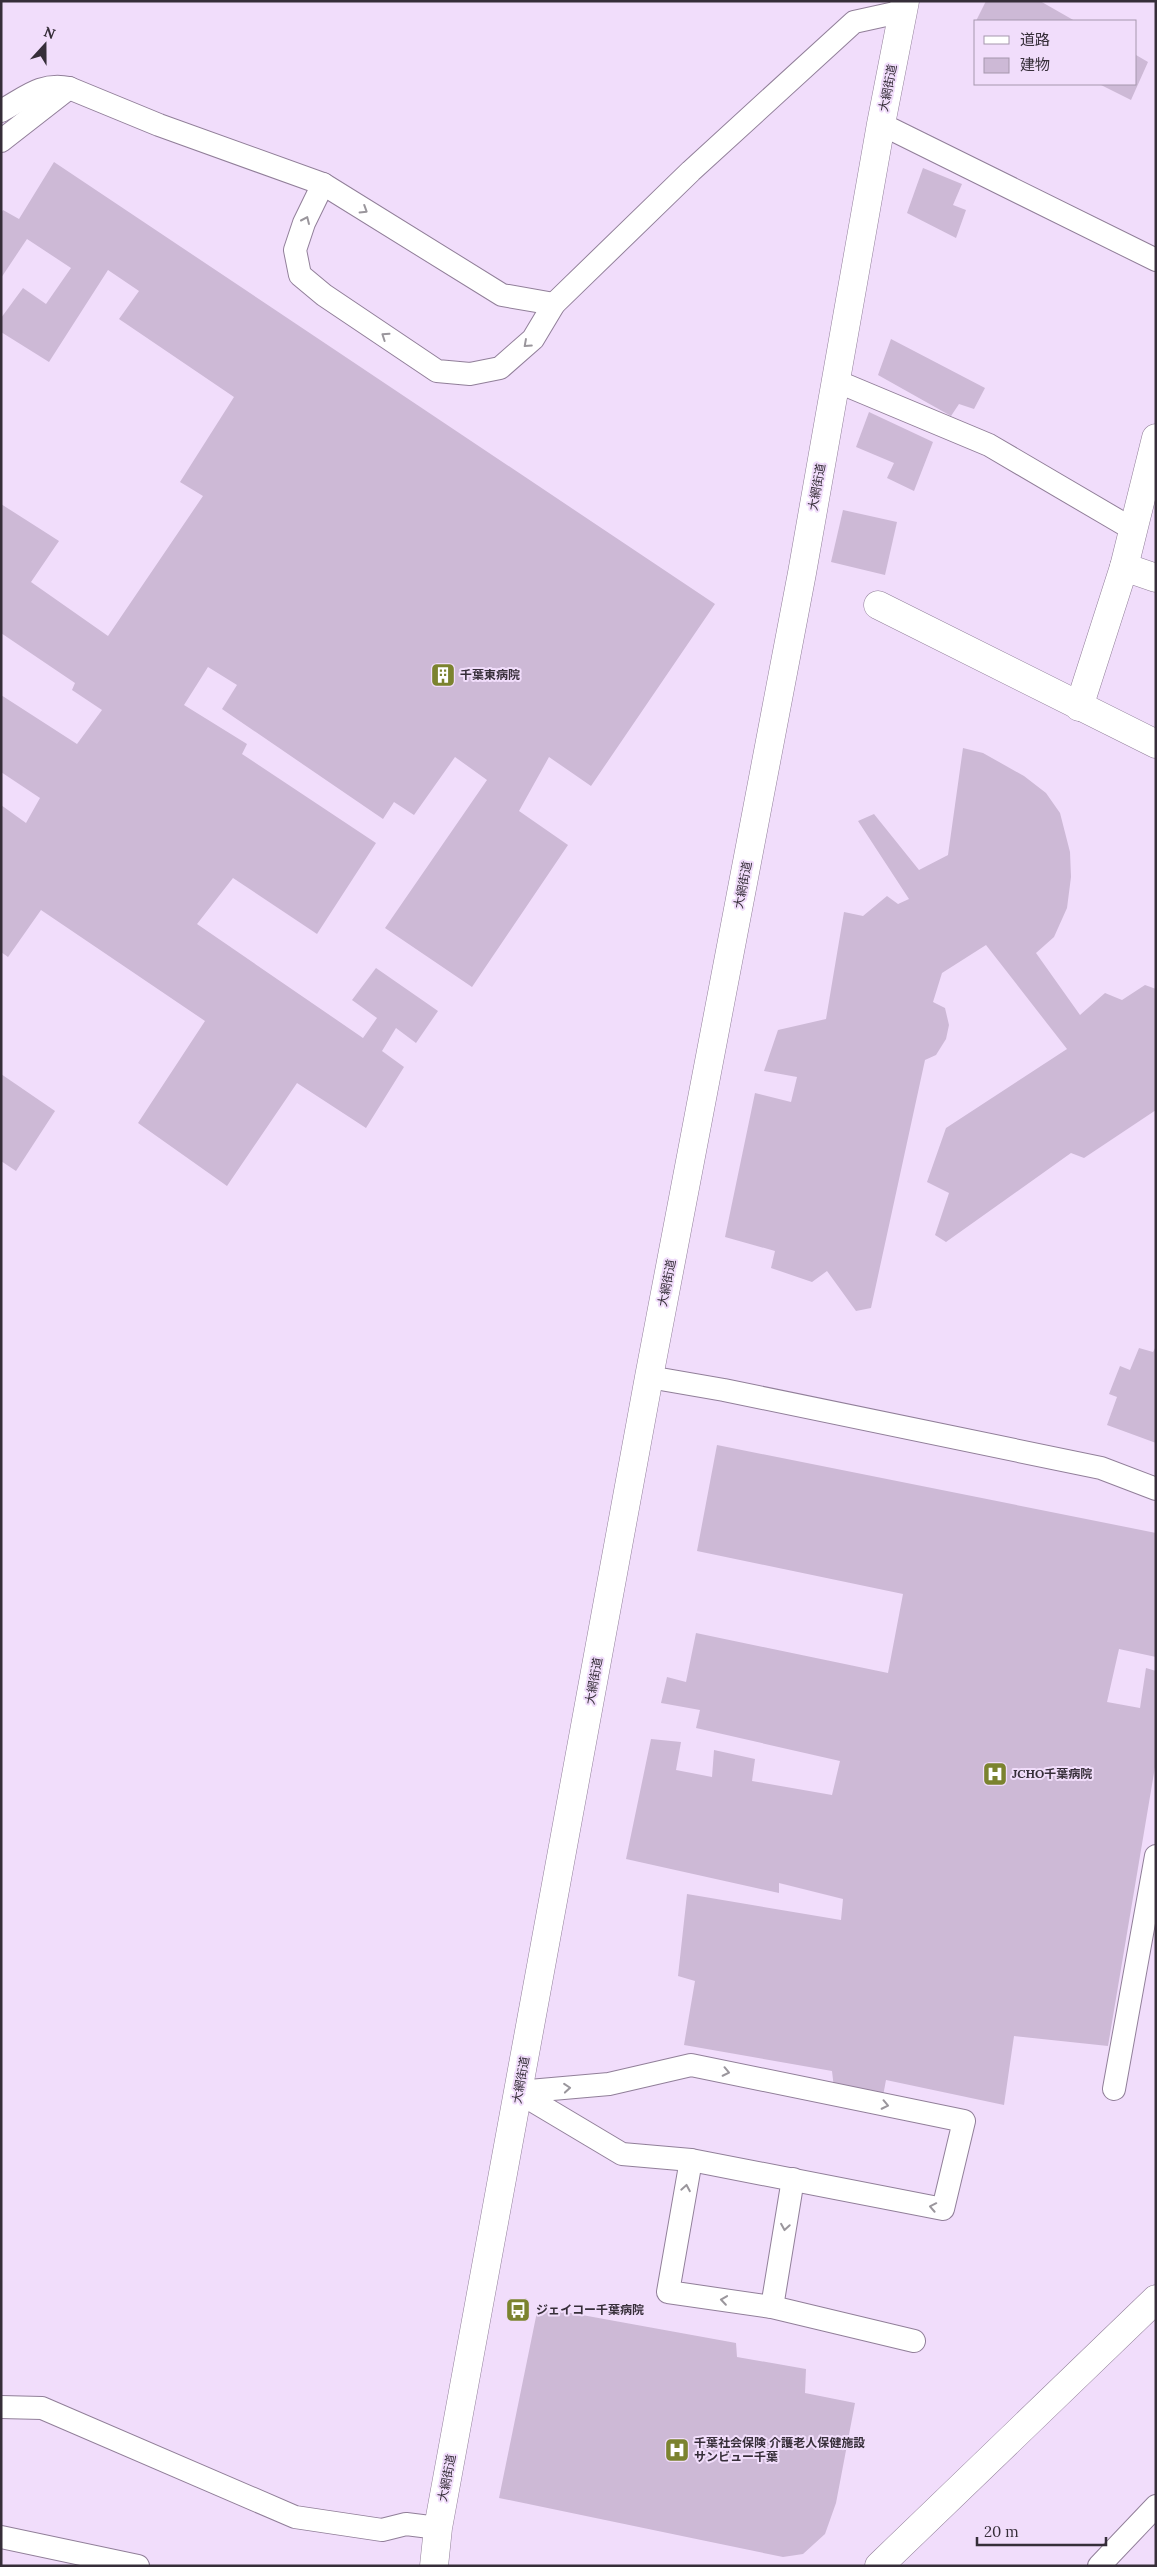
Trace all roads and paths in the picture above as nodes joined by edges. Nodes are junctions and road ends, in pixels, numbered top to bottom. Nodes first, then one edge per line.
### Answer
1 (904, 6) edge
2 (68, 88) junction
3 (1, 111) edge
4 (881, 124) junction
5 (1, 141) edge
6 (323, 184) junction
7 (1156, 260) edge
8 (554, 304) junction
9 (836, 380) junction
10 (1156, 438) edge
11 (1134, 530) junction
12 (1124, 567) junction
13 (1156, 578) edge
14 (878, 605) dead end
15 (1079, 707) junction
16 (1156, 744) edge
17 (649, 1377) junction
18 (1156, 1489) edge
19 (1156, 1856) edge
20 (1114, 2089) dead end
21 (518, 2092) junction
22 (691, 2160) junction
23 (793, 2179) junction
24 (1156, 2299) edge
25 (772, 2308) junction
26 (914, 2341) dead end
27 (1, 2407) edge
28 (1156, 2506) edge
29 (438, 2528) junction
30 (1, 2537) edge
31 (138, 2566) edge
32 (434, 2566) edge
33 (879, 2566) edge
34 (1099, 2566) edge

1 - 4 main road, 大網街道
1 - 8 lane
2 - 3 lane
2 - 5 lane
2 - 6 lane
4 - 7 lane
4 - 9 main road, 大網街道
6 -> 8 lane
8 -> 6 lane
9 - 11 lane
9 - 17 main road, 大網街道
10 - 11 main road
11 - 12 main road
12 - 13 main road
12 - 15 main road
14 - 15 main road
15 - 16 main road
17 - 18 lane
17 - 21 main road, 大網街道
19 - 20 lane
21 - 22 lane
21 -> 23 lane
21 - 29 main road, 大網街道
22 - 23 lane
25 -> 22 lane
23 -> 25 lane
24 - 33 main road
25 - 26 lane
27 - 29 lane
28 - 34 lane
29 - 32 main road, 大網街道
30 - 31 lane

